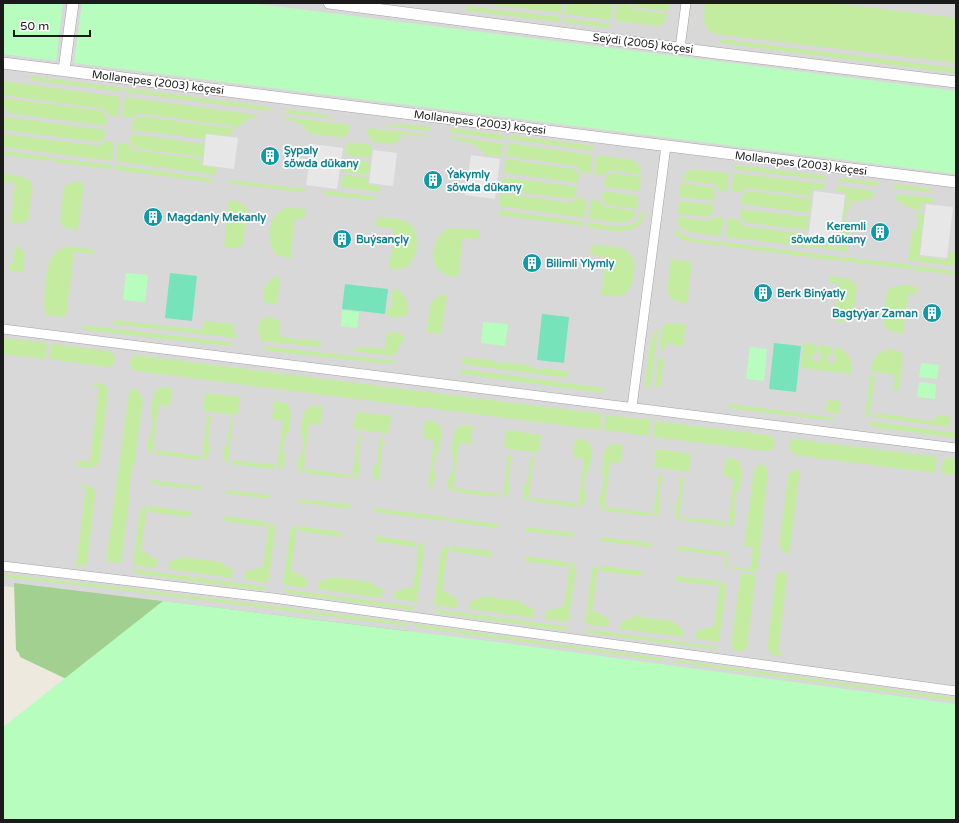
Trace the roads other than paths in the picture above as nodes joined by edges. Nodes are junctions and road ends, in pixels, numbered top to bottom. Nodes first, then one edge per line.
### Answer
1 (73, 3) edge
2 (329, 3) edge
3 (686, 3) edge
4 (680, 48) junction
5 (3, 62) edge
6 (64, 70) junction
7 (956, 82) edge
8 (666, 146) junction
9 (956, 182) edge
10 (3, 329) edge
11 (632, 407) junction
12 (956, 448) edge
13 (3, 566) edge
14 (956, 691) edge

1 - 6 street
2 - 4 street, Seýdi (2005) köçesi
3 - 4 street
4 - 7 street, Seýdi (2005) köçesi
5 - 6 street, Mollanepes (2003) köçesi
6 - 8 street, Mollanepes (2003) köçesi
8 - 9 street, Mollanepes (2003) köçesi
8 - 11 street
10 - 11 street
11 - 12 street
13 - 14 street

